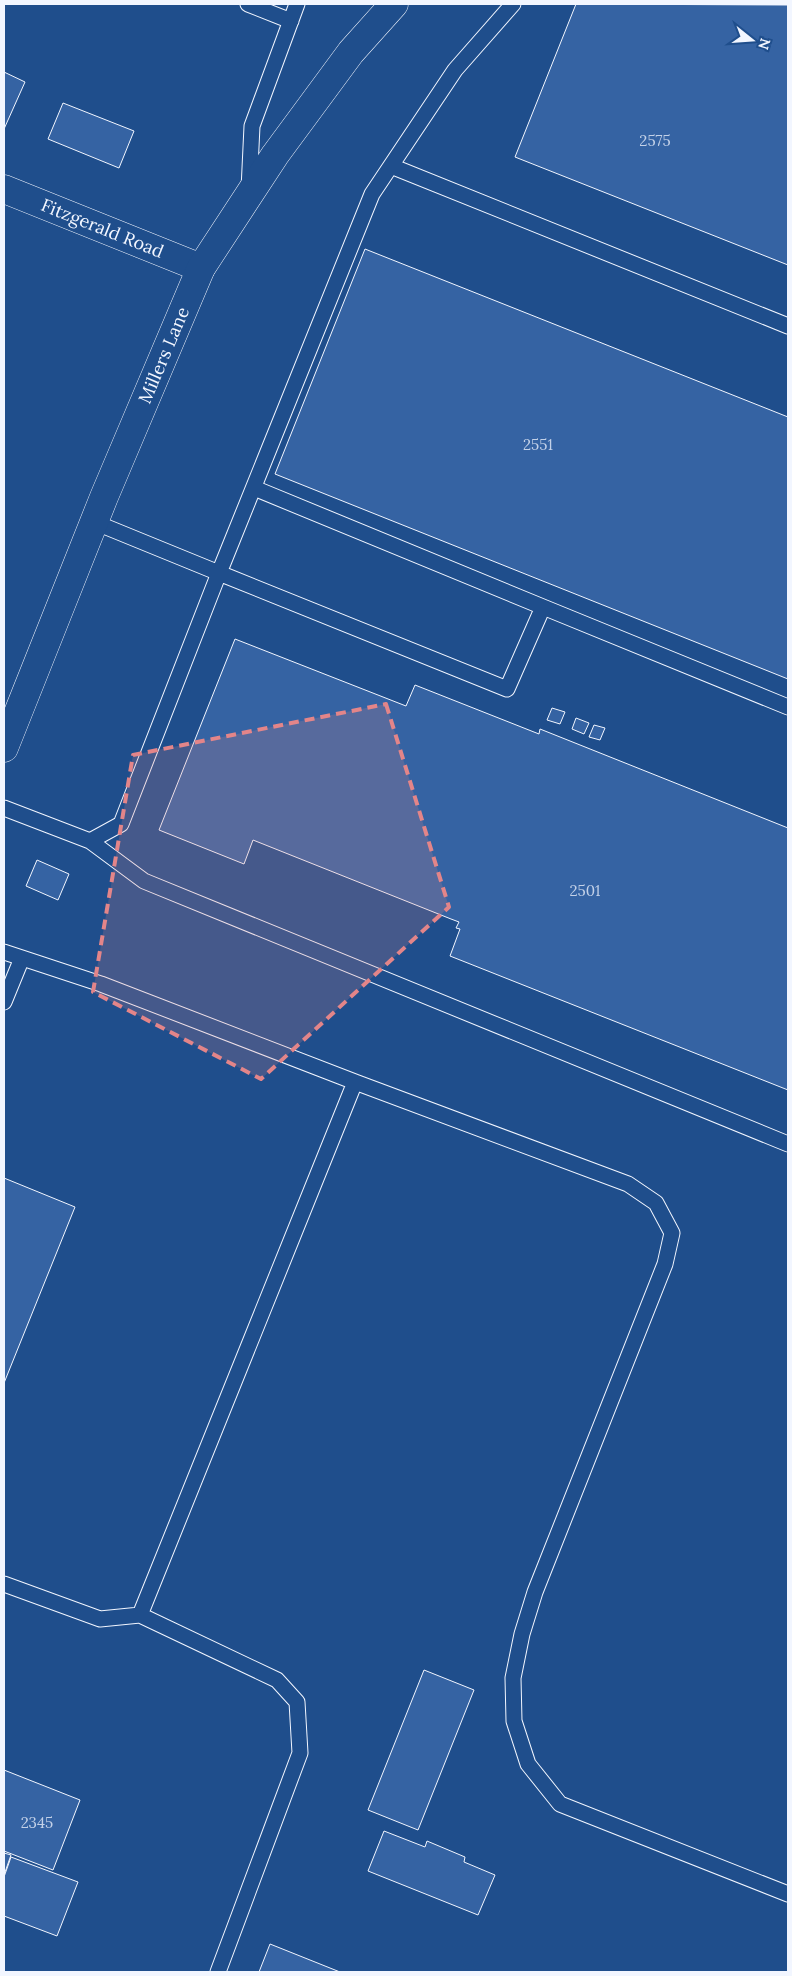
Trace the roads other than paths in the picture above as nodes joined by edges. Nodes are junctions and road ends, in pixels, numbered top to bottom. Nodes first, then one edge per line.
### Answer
1 (248, 4) edge
2 (298, 4) edge
3 (394, 4) edge
4 (513, 4) edge
5 (291, 21) junction
6 (391, 166) junction
7 (4, 189) edge
8 (249, 195) junction
9 (202, 268) junction
10 (788, 326) edge
11 (254, 488) junction
12 (94, 522) junction
13 (219, 573) junction
14 (542, 607) junction
15 (788, 707) edge
16 (4, 748) edge
17 (4, 808) edge
18 (90, 841) junction
19 (4, 952) edge
20 (22, 958) junction
21 (4, 1002) edge
22 (355, 1082) junction
23 (788, 1144) edge
24 (4, 1584) edge
25 (140, 1615) junction
26 (788, 1894) edge
27 (218, 1972) edge

1 - 5 lane
2 - 5 lane
3 - 8 street, Millers Lane
4 - 6 lane
5 - 8 lane
6 - 10 lane
6 - 11 lane
7 - 9 street, Fitzgerald Road
8 - 9 street, Millers Lane
9 - 12 street, Millers Lane
11 - 13 lane
11 - 14 lane
12 - 13 lane
12 - 16 street, Millers Lane
13 - 14 lane
13 - 18 lane
14 - 15 lane
17 - 18 lane
18 - 23 lane
19 - 20 lane
20 - 21 lane
20 - 22 lane
22 - 25 lane
22 - 26 lane
24 - 25 lane
25 - 27 lane

